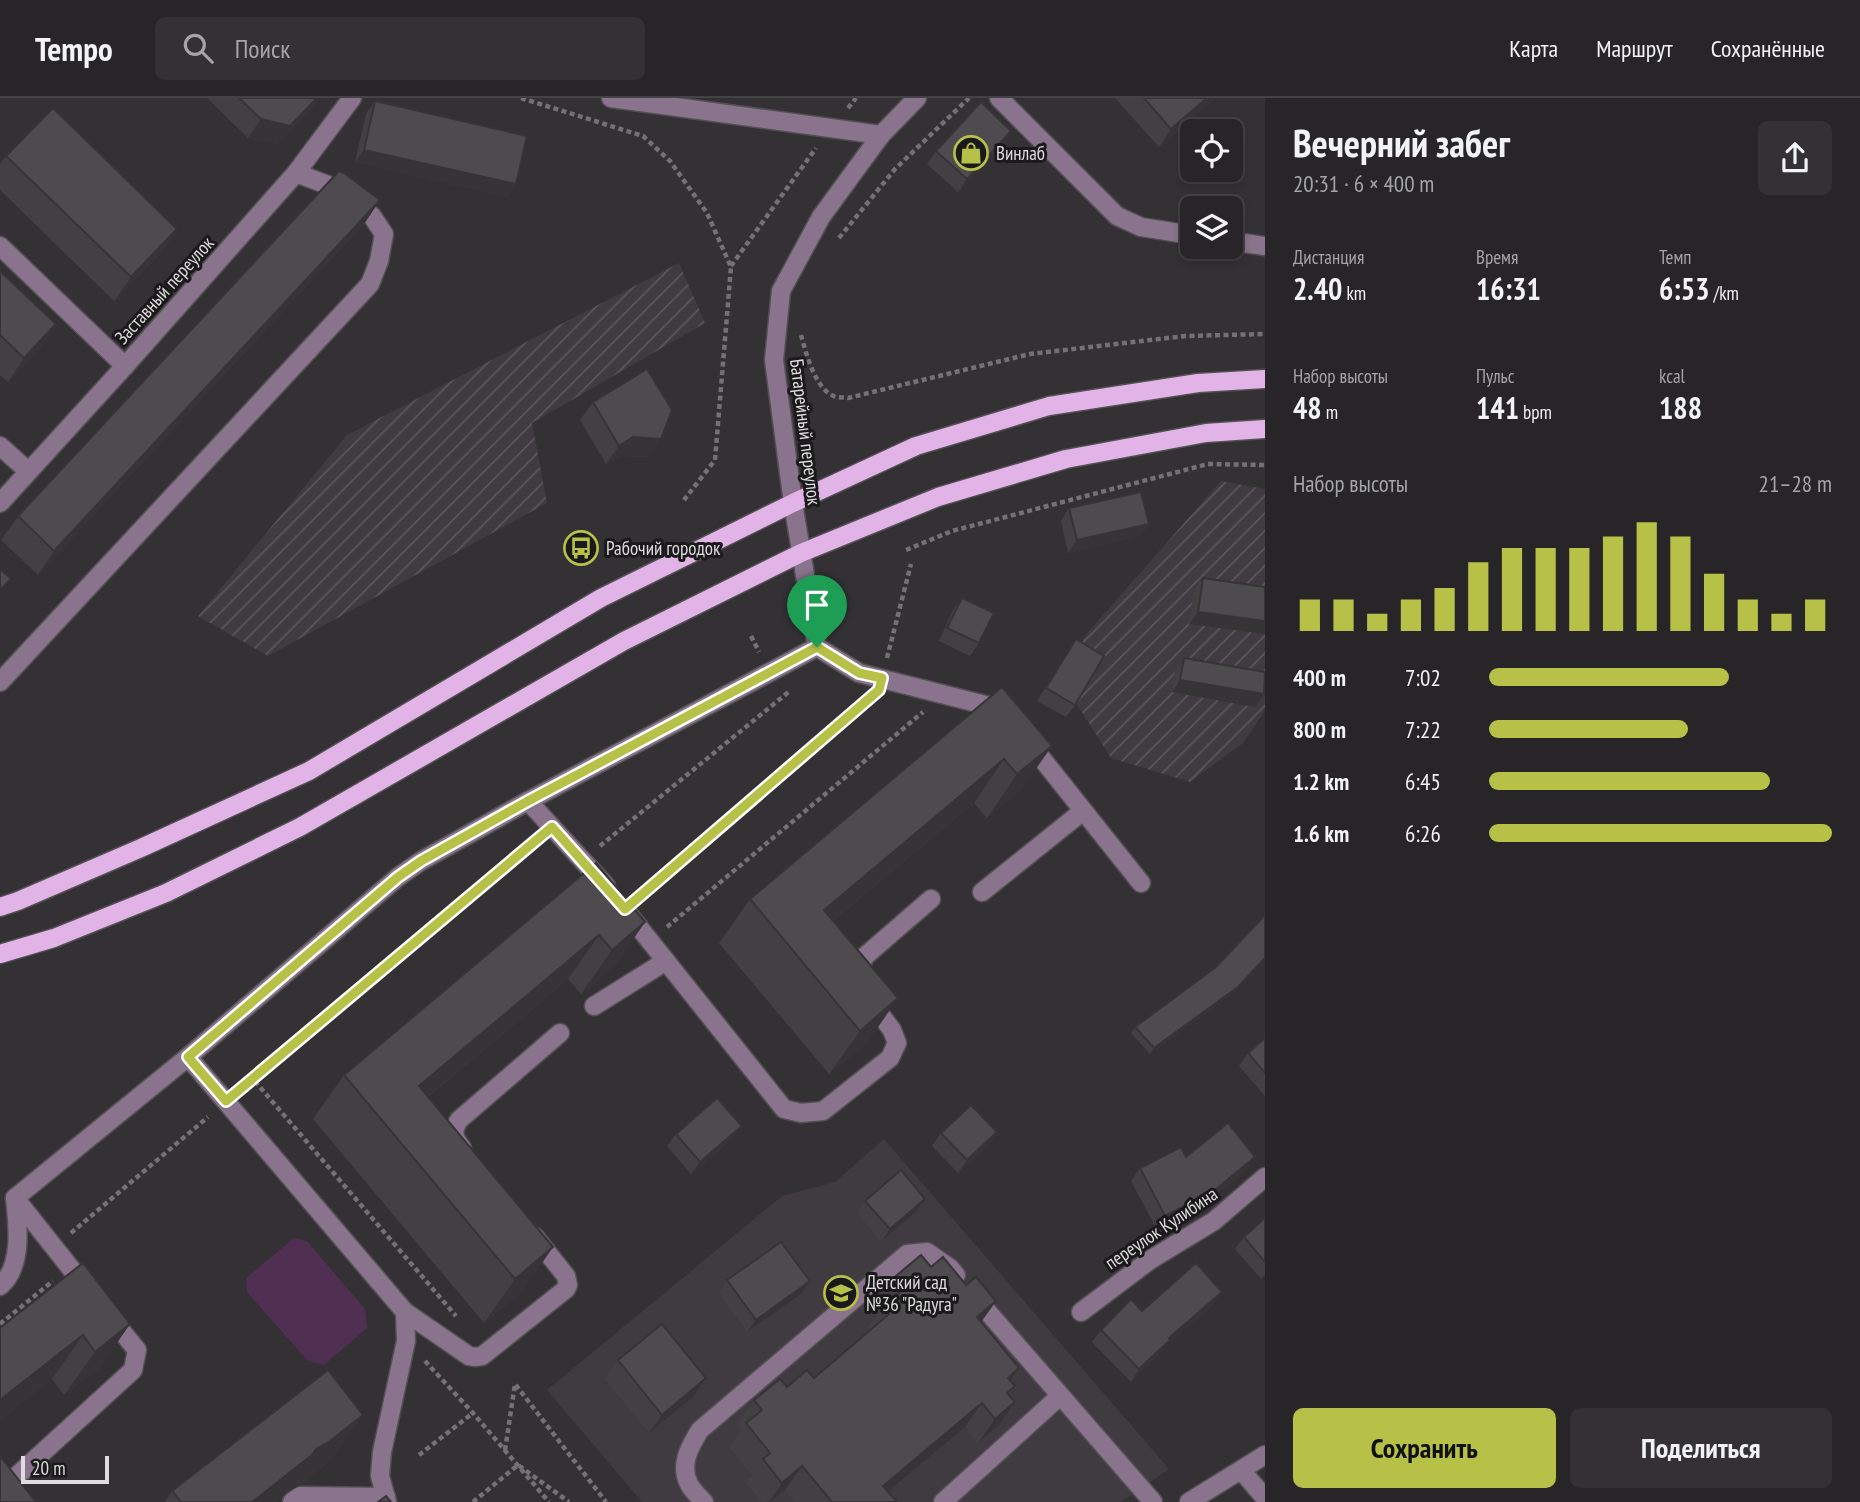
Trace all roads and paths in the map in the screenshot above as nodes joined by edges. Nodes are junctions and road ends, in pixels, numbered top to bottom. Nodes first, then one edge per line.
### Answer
1 (352, 98) edge
2 (521, 98) edge
3 (611, 98) edge
4 (856, 98) edge
5 (917, 98) edge
6 (969, 98) edge
7 (999, 98) edge
8 (831, 128) junction
9 (881, 135) junction
10 (296, 173) junction
11 (1180, 233) edge
12 (1243, 243) edge
13 (0, 246) edge
14 (834, 246) dead end
15 (1265, 246) edge
16 (731, 267) junction
17 (800, 330) dead end
18 (1265, 334) edge
19 (125, 366) junction
20 (1265, 379) edge
21 (1265, 429) edge
22 (0, 446) edge
23 (1265, 465) edge
24 (28, 471) junction
25 (684, 500) dead end
26 (0, 503) edge
27 (793, 503) junction
28 (906, 550) dead end
29 (801, 553) junction
30 (911, 564) dead end
31 (817, 647) junction
32 (882, 678) junction
33 (0, 682) edge
34 (801, 682) dead end
35 (924, 711) dead end
36 (528, 801) junction
37 (1083, 811) junction
38 (552, 827) junction
39 (582, 860) junction
40 (1141, 883) dead end
41 (982, 892) dead end
42 (931, 900) dead end
43 (0, 907) edge
44 (625, 909) junction
45 (650, 941) junction
46 (0, 954) edge
47 (666, 961) junction
48 (594, 1006) dead end
49 (560, 1033) dead end
50 (188, 1057) junction
51 (253, 1079) junction
52 (226, 1101) junction
53 (472, 1160) edge
54 (1265, 1177) edge
55 (15, 1199) junction
56 (523, 1223) edge
57 (54, 1247) junction
58 (70, 1267) junction
59 (0, 1286) edge
60 (405, 1312) junction
61 (1081, 1312) dead end
62 (460, 1321) dead end
63 (0, 1324) edge
64 (406, 1341) junction
65 (1060, 1396) junction
66 (473, 1413) junction
67 (505, 1450) junction
68 (419, 1455) dead end
69 (1265, 1455) edge
70 (518, 1465) junction
71 (1241, 1470) junction
72 (9, 1483) edge
73 (1265, 1498) edge
74 (386, 1500) edge
75 (292, 1502) edge
76 (474, 1502) edge
77 (549, 1502) edge
78 (569, 1502) edge
79 (606, 1502) edge
80 (704, 1502) edge
81 (943, 1502) edge
82 (1153, 1502) edge
83 (1189, 1502) edge

1 - 10 street, Заставный переулок
2 - 16 path
3 - 8 street
4 - 8 path
5 - 9 street, Батарейный переулок
6 - 14 path
7 - 11 street
8 - 9 street
8 - 16 path
9 - 27 street, Батарейный переулок
10 - 19 street, Заставный переулок
10 - 33 street
12 - 15 street
13 - 19 street
16 - 25 path
17 - 18 path
19 - 24 street, Заставный переулок
20 - 27 main road
21 - 29 main road
22 - 24 street
23 - 28 path
24 - 26 street, Заставный переулок
27 - 29 street, Батарейный переулок
27 - 43 main road
29 - 31 street, Батарейный переулок
29 - 46 main road
30 - 32 path
31 - 32 street
31 - 36 street
32 - 37 street
32 - 44 path
34 - 39 path
35 - 45 path
36 - 38 street
36 - 50 street
37 - 40 street
37 - 41 street
38 - 39 street
38 - 51 path
39 - 44 street
42 - 47 street
44 - 45 street
45 - 47 street
47 - 48 street
49 - 53 street
50 - 52 street
50 - 55 street
51 - 52 path
51 - 62 path
52 - 57 path
52 - 60 street
54 - 61 street, переулок Кулибина
55 - 57 street
55 - 59 street
56 - 60 street
57 - 58 street
58 - 63 path
58 - 72 street
60 - 64 street
64 - 66 path
64 - 74 street
65 - 80 street
65 - 81 street
65 - 82 street
66 - 67 path
66 - 68 path
67 - 70 path
67 - 79 path
69 - 71 street
70 - 76 path
70 - 77 path
70 - 78 path
71 - 73 street
71 - 83 street
74 - 75 street

